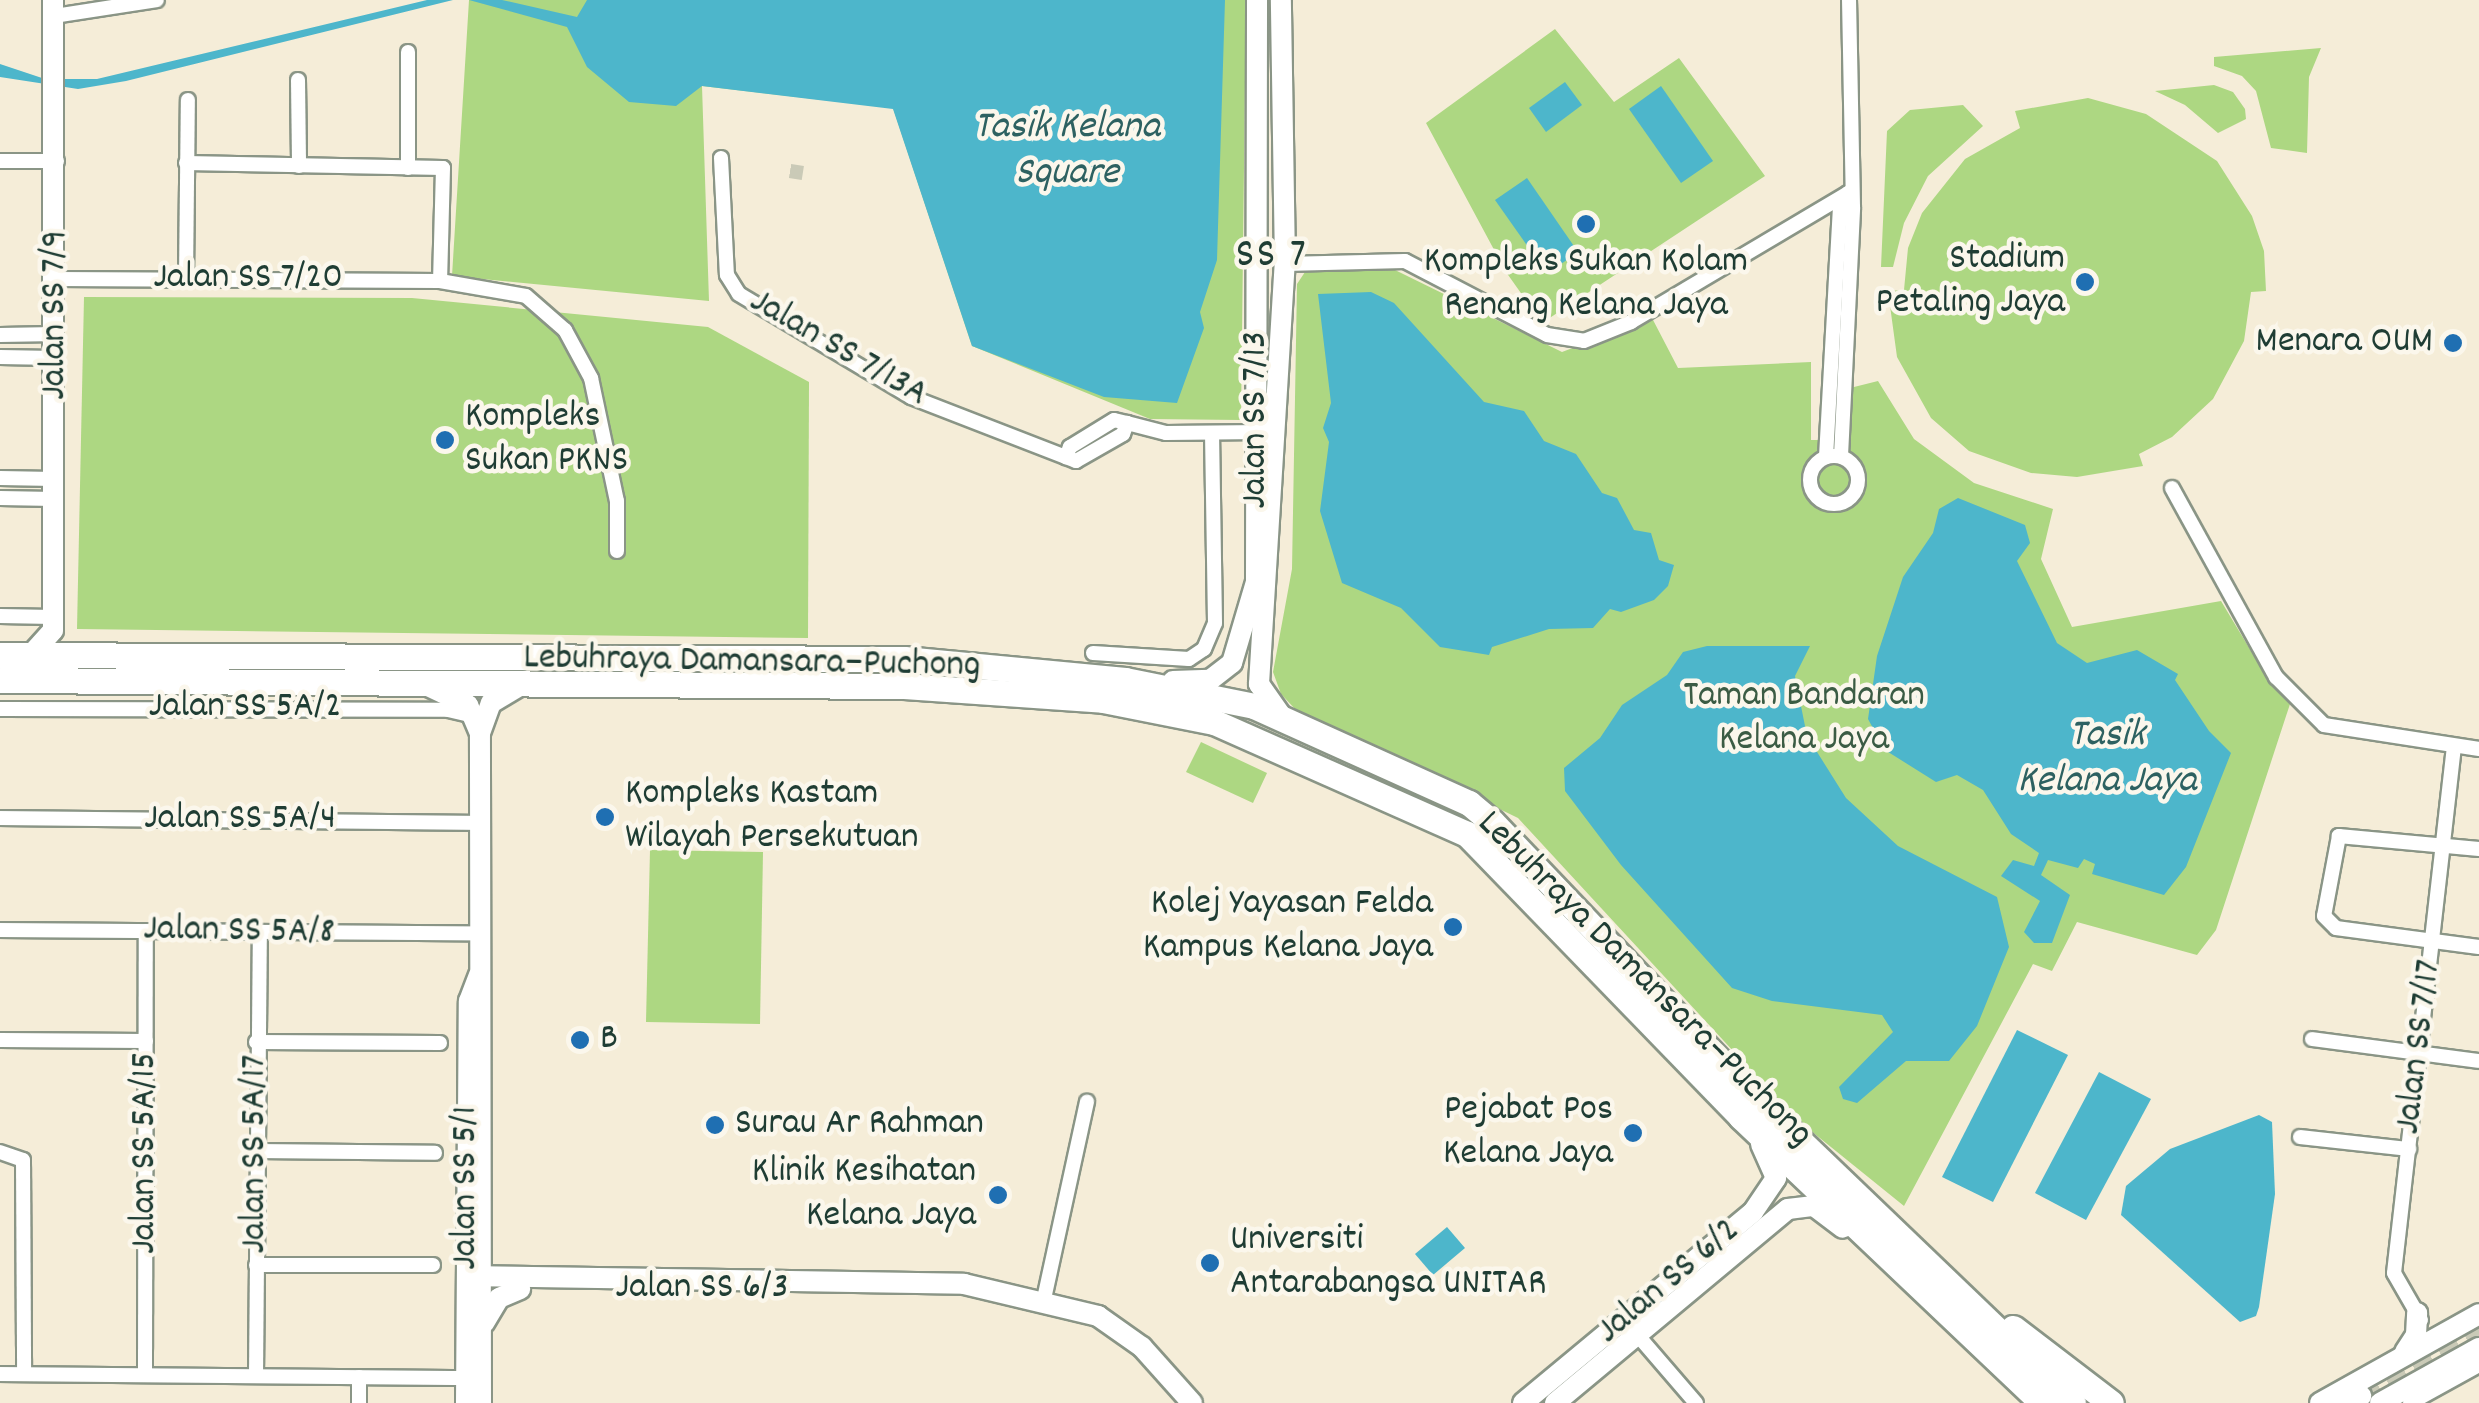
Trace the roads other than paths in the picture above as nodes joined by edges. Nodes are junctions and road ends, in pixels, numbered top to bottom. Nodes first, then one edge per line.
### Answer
1 (157, 0) edge
2 (1258, 0) edge
3 (1281, 0) edge
4 (1849, 0) edge
5 (53, 8) edge
6 (408, 52) dead end
7 (298, 80) dead end
8 (188, 100) dead end
9 (721, 158) dead end
10 (0, 161) edge
11 (57, 162) junction
12 (186, 163) junction
13 (299, 166) junction
14 (408, 168) junction
15 (1848, 192) junction
16 (1284, 264) junction
17 (186, 278) junction
18 (56, 280) junction
19 (440, 280) junction
20 (1843, 305) junction
21 (56, 334) junction
22 (0, 335) edge
23 (0, 358) edge
24 (56, 358) junction
25 (1268, 431) junction
26 (1212, 434) junction
27 (0, 478) edge
28 (2172, 488) dead end
29 (54, 489) junction
30 (0, 498) edge
31 (617, 551) dead end
32 (0, 616) edge
33 (53, 623) junction
34 (1093, 653) dead end
35 (0, 656) edge
36 (29, 657) junction
37 (78, 657) junction
38 (0, 680) edge
39 (1125, 680) junction
40 (521, 685) junction
41 (426, 686) junction
42 (0, 709) edge
43 (1286, 719) junction
44 (480, 733) junction
45 (2454, 746) junction
46 (2479, 749) edge
47 (0, 818) edge
48 (479, 823) junction
49 (2443, 844) junction
50 (2479, 849) edge
51 (0, 930) edge
52 (146, 931) junction
53 (260, 932) junction
54 (479, 933) junction
55 (2432, 941) junction
56 (2479, 946) edge
57 (478, 975) junction
58 (2312, 1039) dead end
59 (0, 1040) edge
60 (146, 1041) junction
61 (256, 1042) junction
62 (440, 1043) dead end
63 (2420, 1053) junction
64 (2479, 1061) edge
65 (1088, 1102) dead end
66 (1741, 1117) junction
67 (2300, 1137) dead end
68 (1761, 1144) junction
69 (2408, 1148) junction
70 (7, 1152) edge
71 (256, 1152) junction
72 (435, 1153) dead end
73 (1843, 1228) junction
74 (482, 1248) junction
75 (256, 1265) junction
76 (433, 1265) dead end
77 (1941, 1274) junction
78 (520, 1283) junction
79 (474, 1284) junction
80 (1044, 1298) junction
81 (2418, 1313) junction
82 (2479, 1314) edge
83 (2458, 1324) junction
84 (1630, 1327) junction
85 (482, 1331) junction
86 (2004, 1336) junction
87 (2431, 1338) junction
88 (2479, 1340) edge
89 (2479, 1348) edge
90 (2404, 1354) junction
91 (2479, 1365) edge
92 (0, 1374) edge
93 (24, 1374) junction
94 (145, 1375) junction
95 (256, 1376) junction
96 (359, 1378) junction
97 (474, 1378) junction
98 (2363, 1400) edge
99 (359, 1403) edge
100 (466, 1403) edge
101 (481, 1403) edge
102 (1192, 1403) edge
103 (1524, 1403) edge
104 (1556, 1403) edge
105 (1696, 1403) edge
106 (2024, 1403) edge
107 (2042, 1403) edge
108 (2073, 1403) edge
109 (2080, 1403) edge
110 (2111, 1403) edge
111 (2320, 1403) edge
112 (2410, 1403) edge

1 - 5 street
2 - 25 street, Jalan SS 7/13
3 - 16 street, Jalan SS 7/13
4 - 15 street
5 - 11 street, Jalan SS 7/9
6 - 14 street
7 - 13 street
8 - 12 street
9 - 26 street, Jalan SS 7/13A
10 - 11 street
11 - 18 street, Jalan SS 7/9
12 - 13 street
12 - 17 street
13 - 14 street
14 - 19 street
15 - 16 street
15 - 20 street
15 - 20 street
16 - 25 street, Jalan SS 7/13
17 - 18 street, Jalan SS 7/20
17 - 19 street, Jalan SS 7/20
18 - 21 street, Jalan SS 7/9
19 - 31 street, Jalan SS 7/20
20 - 20 street
21 - 22 street
21 - 24 street, Jalan SS 7/9
23 - 24 street
24 - 29 street, Jalan SS 7/9
25 - 26 street, Jalan SS 7/13A
25 - 39 street, Jalan SS 7/13
25 - 43 street, Jalan SS 7/13
26 - 34 street
27 - 29 street
28 - 45 street
29 - 30 street
29 - 33 street, Jalan SS 7/9
32 - 33 street
33 - 36 street
33 - 37 street
35 - 36 highway, Lebuhraya Damansara–Puchong
36 - 37 highway, Lebuhraya Damansara–Puchong
37 - 39 highway, Lebuhraya Damansara–Puchong
38 - 41 highway, Lebuhraya Damansara–Puchong
39 - 43 highway, Lebuhraya Damansara–Puchong
40 - 41 highway, Lebuhraya Damansara–Puchong
40 - 44 street
40 - 66 highway, Lebuhraya Damansara–Puchong
41 - 44 street
42 - 44 street, Jalan SS 5A/2
43 - 77 highway, Lebuhraya Damansara–Puchong
44 - 48 street, Jalan SS 5/1
45 - 46 street
45 - 49 street, Jalan SS 7/17
47 - 48 street, Jalan SS 5A/4
48 - 54 street, Jalan SS 5/1
49 - 50 street
49 - 55 street, Jalan SS 7/17
49 - 55 street
51 - 52 street, Jalan SS 5A/8
52 - 53 street, Jalan SS 5A/8
52 - 60 street, Jalan SS 5A/15
53 - 54 street, Jalan SS 5A/8
53 - 61 street, Jalan SS 5A/17
54 - 57 street, Jalan SS 5/1
55 - 56 street
55 - 63 street, Jalan SS 7/17
57 - 74 street, Jalan SS 5/1
57 - 79 street, Jalan SS 5/1
58 - 63 street
59 - 60 street
60 - 94 street, Jalan SS 5A/15
61 - 62 street
61 - 71 street, Jalan SS 5A/17
63 - 64 street
63 - 69 street, Jalan SS 7/17
65 - 80 street
66 - 68 highway
66 - 107 highway, Lebuhraya Damansara–Puchong
67 - 69 street
68 - 73 highway
68 - 84 street, Jalan SS 6/2
69 - 81 street, Jalan SS 7/17
70 - 93 street
71 - 72 street
71 - 75 street, Jalan SS 5A/17
73 - 84 street, Jalan SS 6/2
73 - 106 highway
74 - 78 street
74 - 79 street, Jalan SS 5/1
75 - 76 street
75 - 95 street, Jalan SS 5A/17
77 - 86 highway, Lebuhraya Damansara–Puchong
77 - 110 highway
78 - 79 street, Jalan SS 6/3
78 - 80 street, Jalan SS 6/3
78 - 85 street
79 - 85 street, Jalan SS 5/1
79 - 97 street, Jalan SS 5/1
80 - 102 street, Jalan SS 6/3
81 - 83 street
81 - 87 street, Jalan SS 7/17
81 - 90 street
82 - 83 street
83 - 87 street
84 - 103 street, Jalan SS 6/2
84 - 104 street, Jalan SS 6/2
84 - 105 street
85 - 97 street, Jalan SS 5/1
86 - 108 highway, Lebuhraya Damansara–Puchong
86 - 109 highway
87 - 88 street
87 - 90 street
89 - 98 street
90 - 111 street
91 - 112 street
92 - 93 street
93 - 94 street
94 - 95 street
95 - 96 street
96 - 97 street
96 - 99 street
97 - 100 street, Jalan SS 5/1
97 - 101 street, Jalan SS 5/1

